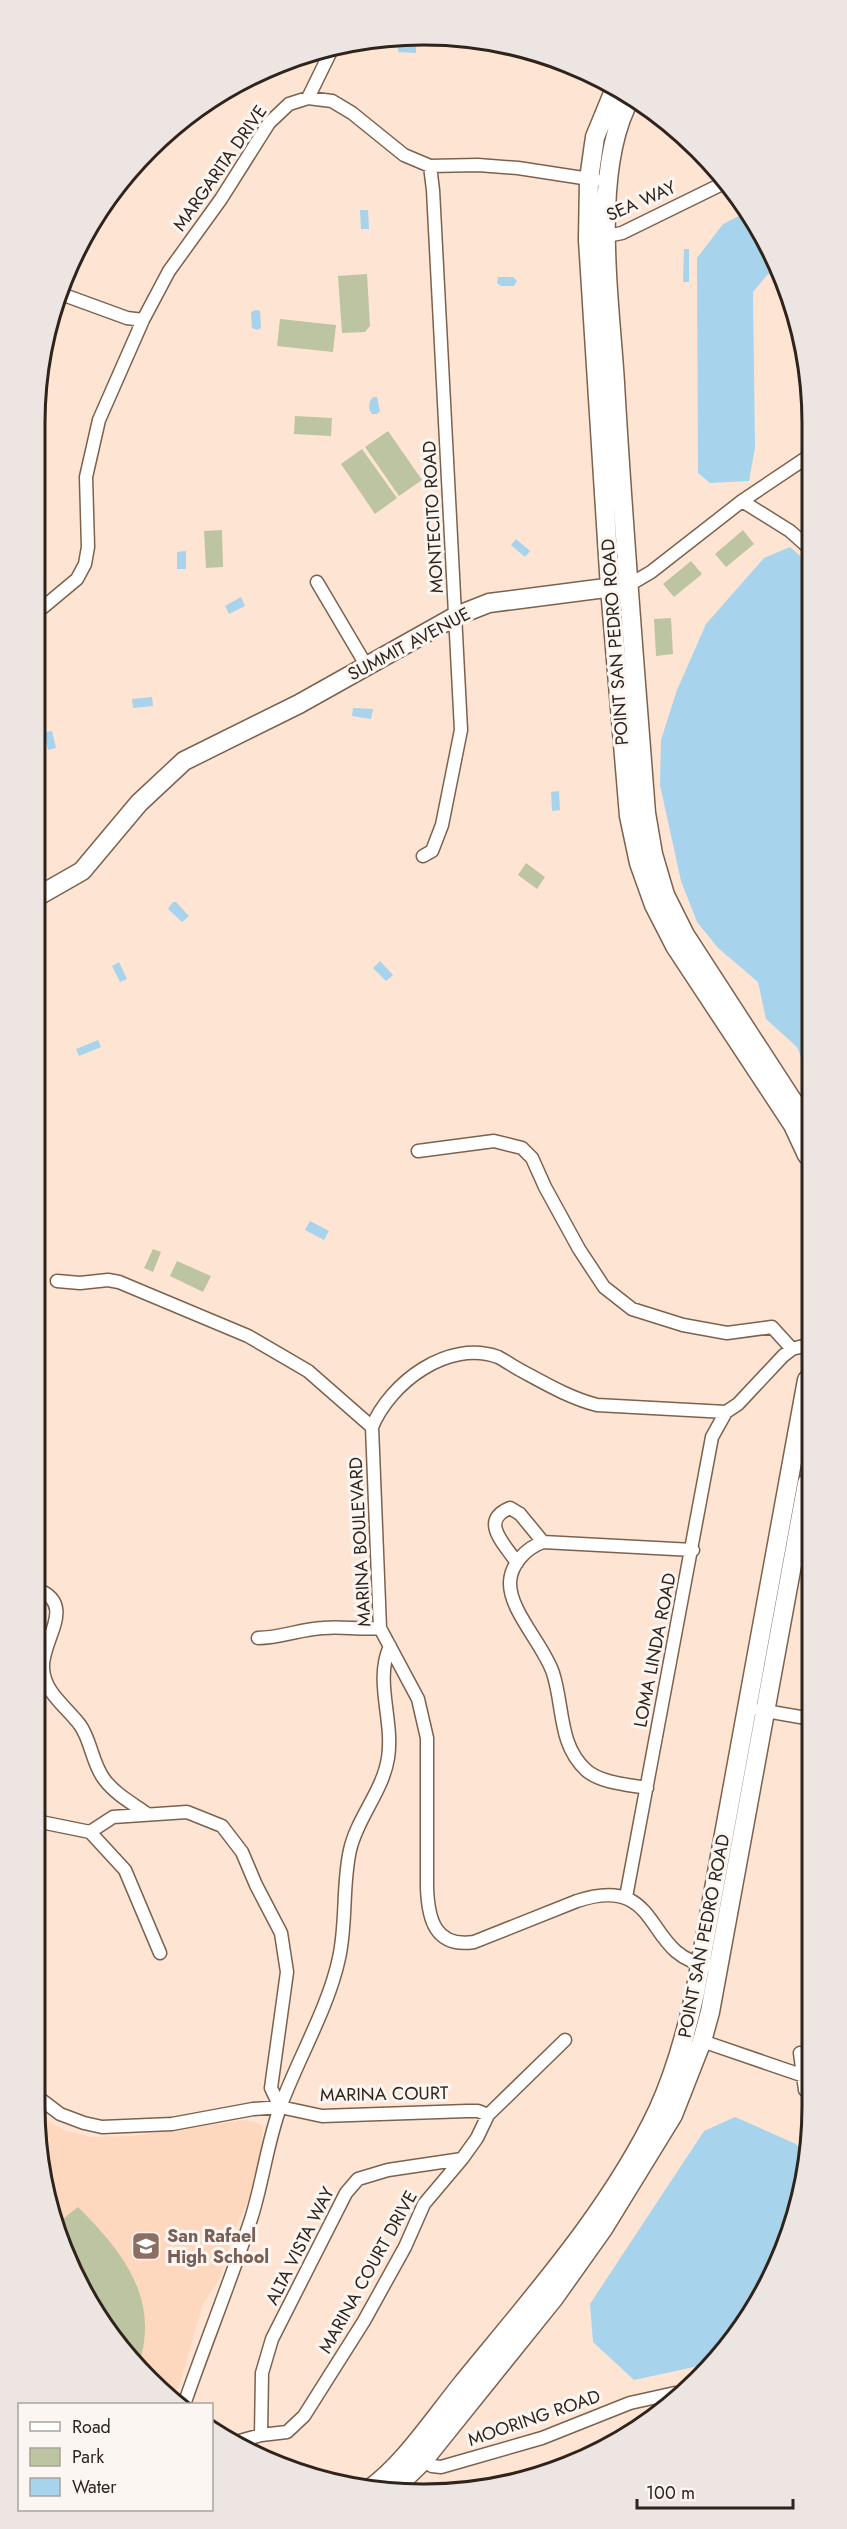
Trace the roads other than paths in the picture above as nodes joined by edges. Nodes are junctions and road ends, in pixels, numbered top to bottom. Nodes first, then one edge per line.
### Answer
1 (328, 58) edge
2 (612, 96) edge
3 (308, 98) junction
4 (626, 104) edge
5 (430, 166) junction
6 (589, 179) junction
7 (607, 181) junction
8 (718, 186) edge
9 (606, 236) junction
10 (67, 296) edge
11 (143, 320) junction
12 (802, 461) edge
13 (742, 501) junction
14 (802, 542) edge
15 (317, 582) dead end
16 (629, 585) junction
17 (610, 588) junction
18 (45, 606) edge
19 (456, 616) junction
20 (366, 664) junction
21 (423, 856) dead end
22 (45, 892) edge
23 (802, 1115) edge
24 (802, 1144) edge
25 (418, 1150) dead end
26 (57, 1281) dead end
27 (802, 1346) edge
28 (792, 1349) junction
29 (726, 1412) junction
30 (372, 1427) junction
31 (802, 1487) edge
32 (543, 1542) junction
33 (693, 1550) junction
34 (517, 1563) junction
35 (45, 1593) edge
36 (380, 1628) junction
37 (258, 1638) dead end
38 (390, 1646) junction
39 (45, 1652) edge
40 (45, 1682) edge
41 (756, 1710) junction
42 (802, 1718) edge
43 (647, 1788) junction
44 (146, 1814) junction
45 (45, 1823) edge
46 (90, 1832) junction
47 (626, 1897) junction
48 (160, 1953) dead end
49 (709, 1965) junction
50 (565, 2040) dead end
51 (702, 2040) junction
52 (800, 2053) dead end
53 (802, 2064) edge
54 (802, 2075) edge
55 (45, 2103) edge
56 (280, 2107) junction
57 (488, 2115) junction
58 (462, 2159) junction
59 (667, 2395) edge
60 (186, 2400) edge
61 (261, 2435) junction
62 (246, 2439) edge
63 (409, 2449) junction
64 (423, 2461) junction
65 (377, 2481) edge
66 (400, 2483) edge

1 - 3 street
2 - 6 main road, POINT SAN PEDRO ROAD
3 - 5 street
3 - 11 street, MARGARITA DRIVE
4 - 7 main road, POINT SAN PEDRO ROAD
5 - 6 street
5 - 19 street, MONTECITO ROAD
6 - 7 street
6 - 17 main road, POINT SAN PEDRO ROAD
7 - 9 main road, POINT SAN PEDRO ROAD
8 - 9 street, SEA WAY
9 - 16 main road, POINT SAN PEDRO ROAD
10 - 11 street
11 - 18 street, MARGARITA DRIVE
12 - 13 street, SUMMIT AVENUE
13 - 14 street
13 - 16 street, SUMMIT AVENUE
15 - 20 street
16 - 17 main road, SUMMIT AVENUE
16 - 23 main road, POINT SAN PEDRO ROAD
17 - 19 main road, SUMMIT AVENUE
17 - 24 main road, POINT SAN PEDRO ROAD
19 - 20 main road, SUMMIT AVENUE
19 - 21 street, MONTECITO ROAD
20 - 22 main road, SUMMIT AVENUE
25 - 28 street
26 - 30 street
27 - 28 street
28 - 29 street
29 - 30 street
29 - 33 street, LOMA LINDA ROAD
30 - 36 street, MARINA BOULEVARD
31 - 41 main road, POINT SAN PEDRO ROAD
32 - 33 street
32 - 34 street
32 - 34 street
33 - 43 street, LOMA LINDA ROAD
34 - 43 street
35 - 39 street
36 - 37 street
36 - 38 street, MARINA BOULEVARD
38 - 47 street, MARINA BOULEVARD
38 - 56 street
40 - 44 street
41 - 42 street
41 - 49 main road, POINT SAN PEDRO ROAD
43 - 47 street, LOMA LINDA ROAD
44 - 46 street
44 - 56 street
45 - 46 street
46 - 48 street
47 - 49 street
49 - 51 main road, POINT SAN PEDRO ROAD
49 - 63 main road, POINT SAN PEDRO ROAD
50 - 57 street, MARINA COURT DRIVE
51 - 54 street
51 - 64 main road, POINT SAN PEDRO ROAD
52 - 53 street
55 - 56 street, MARINA COURT
56 - 57 street, MARINA COURT
56 - 60 street
57 - 58 street, MARINA COURT DRIVE
58 - 61 street, MARINA COURT DRIVE
58 - 61 street, ALTA VISTA WAY
59 - 64 street, MOORING ROAD
61 - 62 street, MARINA COURT DRIVE
63 - 64 street
63 - 65 main road, POINT SAN PEDRO ROAD
64 - 66 main road, POINT SAN PEDRO ROAD

